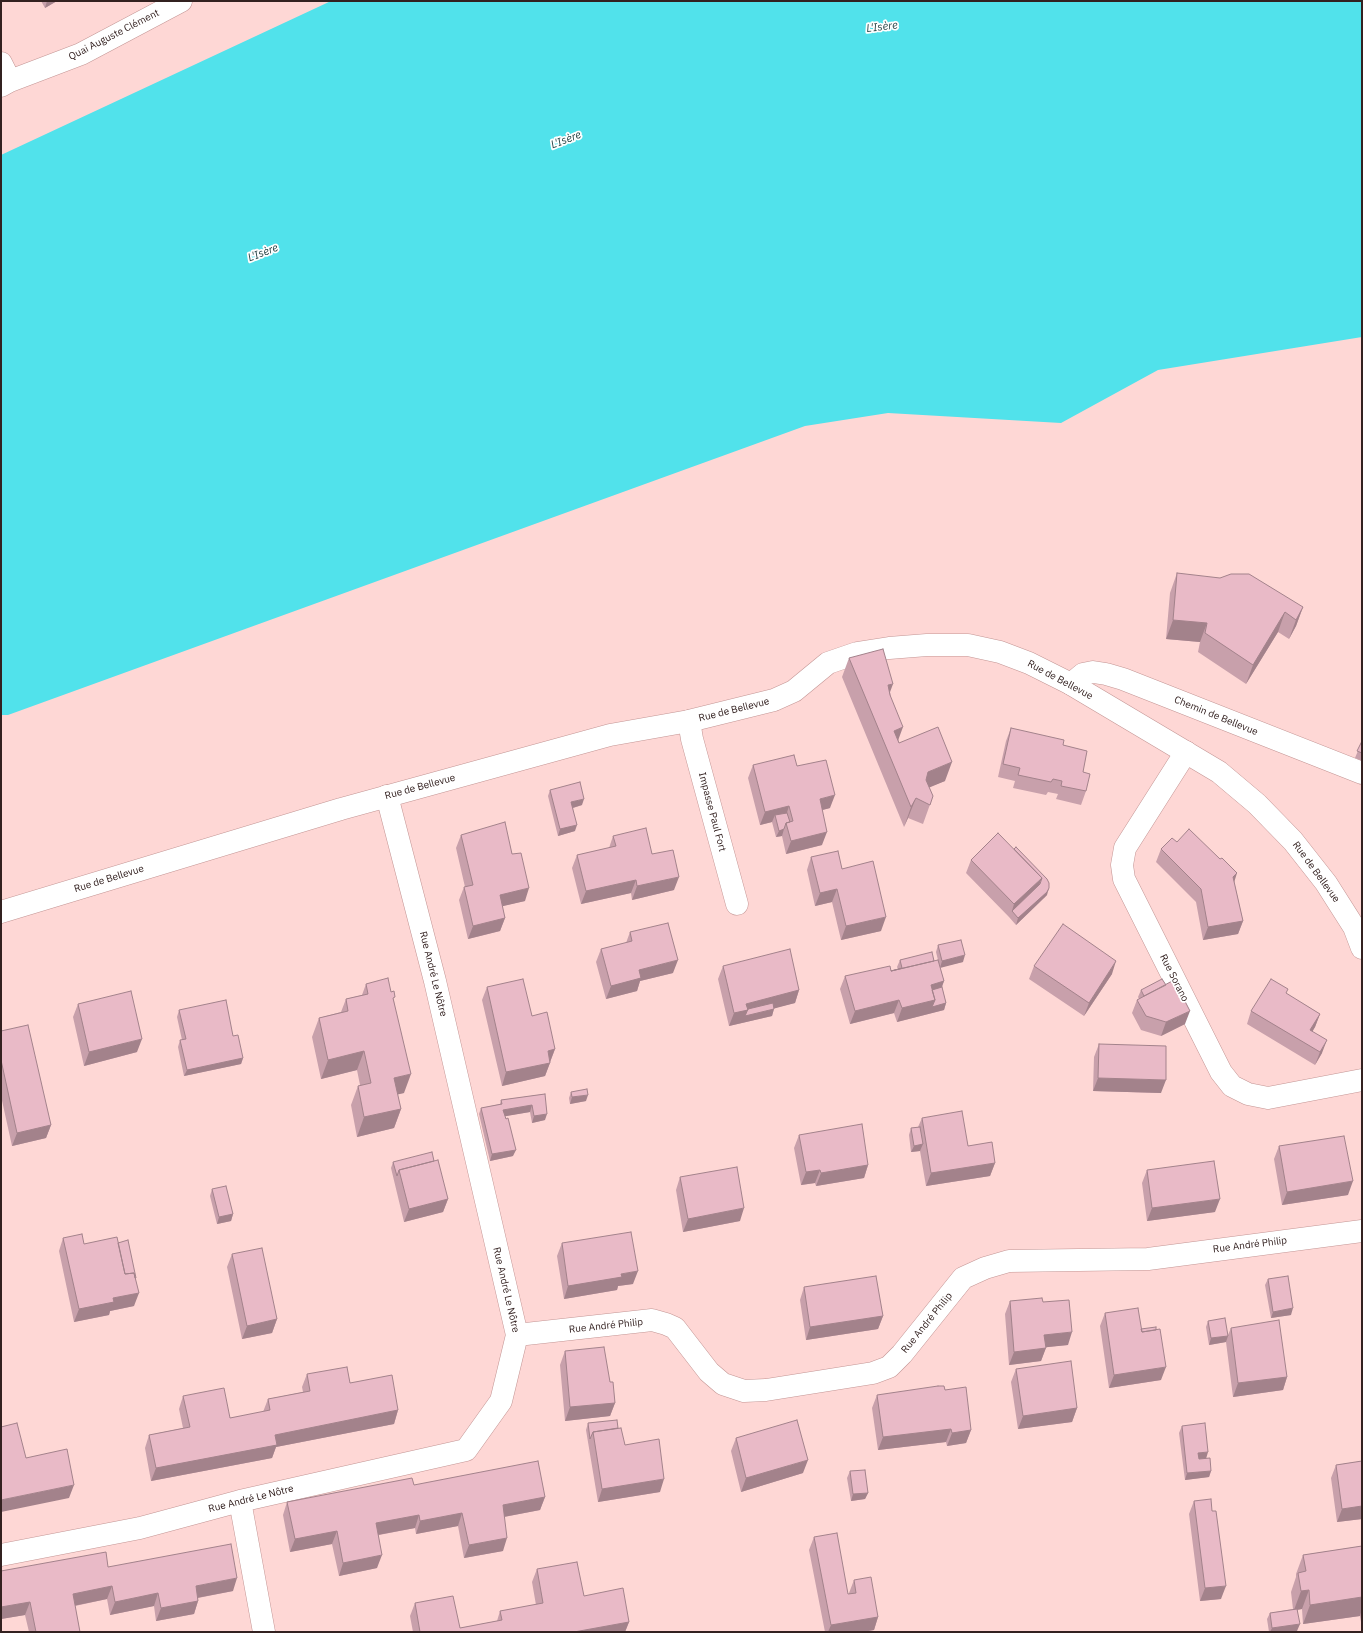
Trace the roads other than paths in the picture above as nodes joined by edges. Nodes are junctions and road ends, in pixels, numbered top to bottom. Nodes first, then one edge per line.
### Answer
1 (181, 1) edge
2 (4, 77) edge
3 (1071, 684) junction
4 (688, 721) junction
5 (1186, 752) junction
6 (1362, 773) edge
7 (387, 796) junction
8 (737, 904) dead end
9 (1, 912) edge
10 (1362, 948) edge
11 (1362, 1080) edge
12 (1362, 1231) edge
13 (518, 1335) junction
14 (240, 1501) junction
15 (1, 1555) edge
16 (264, 1632) edge

1 - 2 street, Quai Auguste Clément
3 - 4 street, Rue de Bellevue
3 - 5 street, Rue de Bellevue
3 - 6 street, Chemin de Bellevue
4 - 7 street, Rue de Bellevue
4 - 8 street, Impasse Paul Fort
5 - 10 street, Rue de Bellevue
5 - 11 street, Rue Sorano
7 - 9 street, Rue de Bellevue
7 - 13 street, Rue André Le Nôtre
12 - 13 street, Rue André Philip
13 - 14 street, Rue André Le Nôtre
14 - 15 street, Rue André Le Nôtre
14 - 16 street

